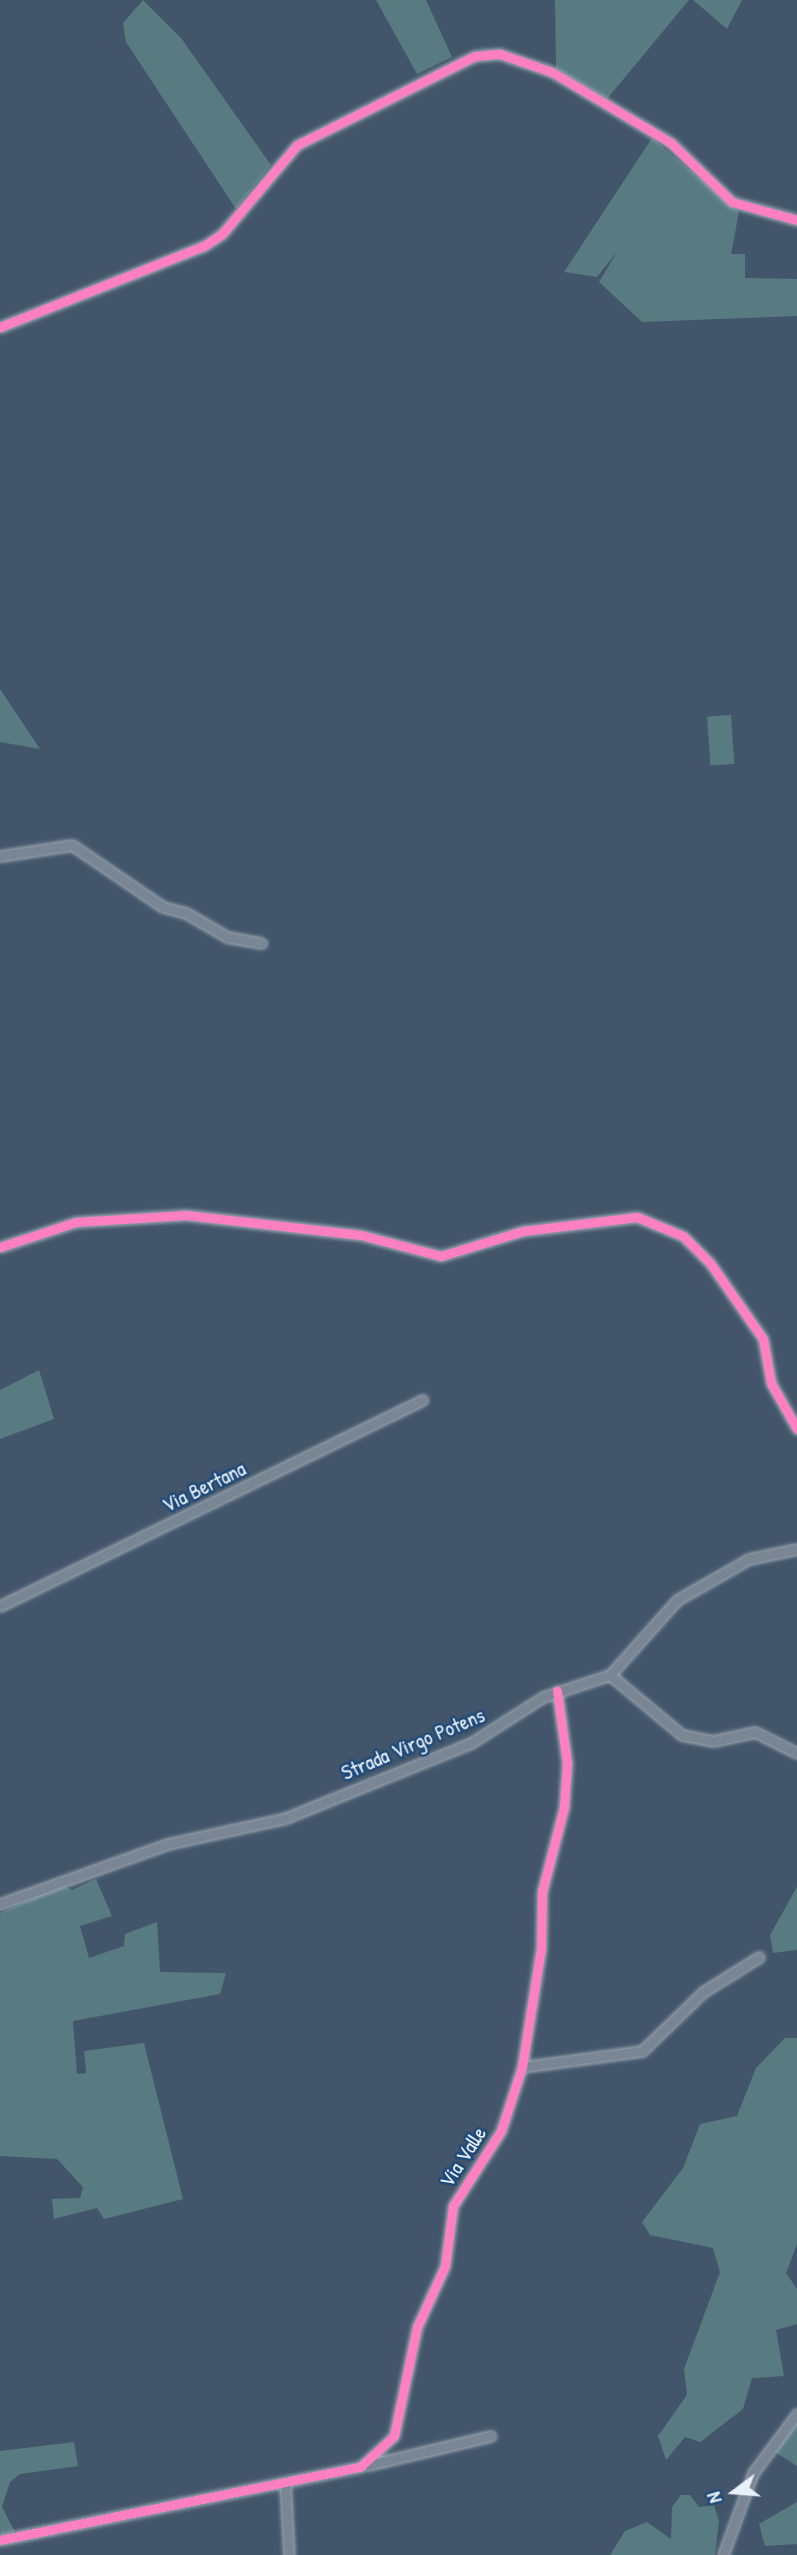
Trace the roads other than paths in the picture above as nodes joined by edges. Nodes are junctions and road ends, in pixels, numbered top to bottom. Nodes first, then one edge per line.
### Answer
1 (797, 220) edge
2 (0, 327) edge
3 (0, 856) edge
4 (261, 943) dead end
5 (0, 1247) edge
6 (423, 1400) dead end
7 (797, 1429) edge
8 (797, 1549) edge
9 (0, 1606) edge
10 (610, 1675) junction
11 (556, 1692) junction
12 (797, 1753) edge
13 (0, 1904) edge
14 (759, 1957) dead end
15 (522, 2067) junction
16 (797, 2414) edge
17 (491, 2436) dead end
18 (360, 2467) junction
19 (285, 2482) junction
20 (0, 2540) edge
21 (289, 2555) edge
22 (723, 2555) edge

1 - 2 street
3 - 4 street
5 - 7 street
6 - 9 street, Via Bertana
8 - 10 street
10 - 11 street, Strada Virgo Potens
10 - 12 street
11 - 13 street, Strada Virgo Potens
11 - 15 street, Via Valle
14 - 15 street
15 - 18 street, Via Valle
16 - 22 street
17 - 18 street
18 - 19 street
19 - 20 street
19 - 21 street

